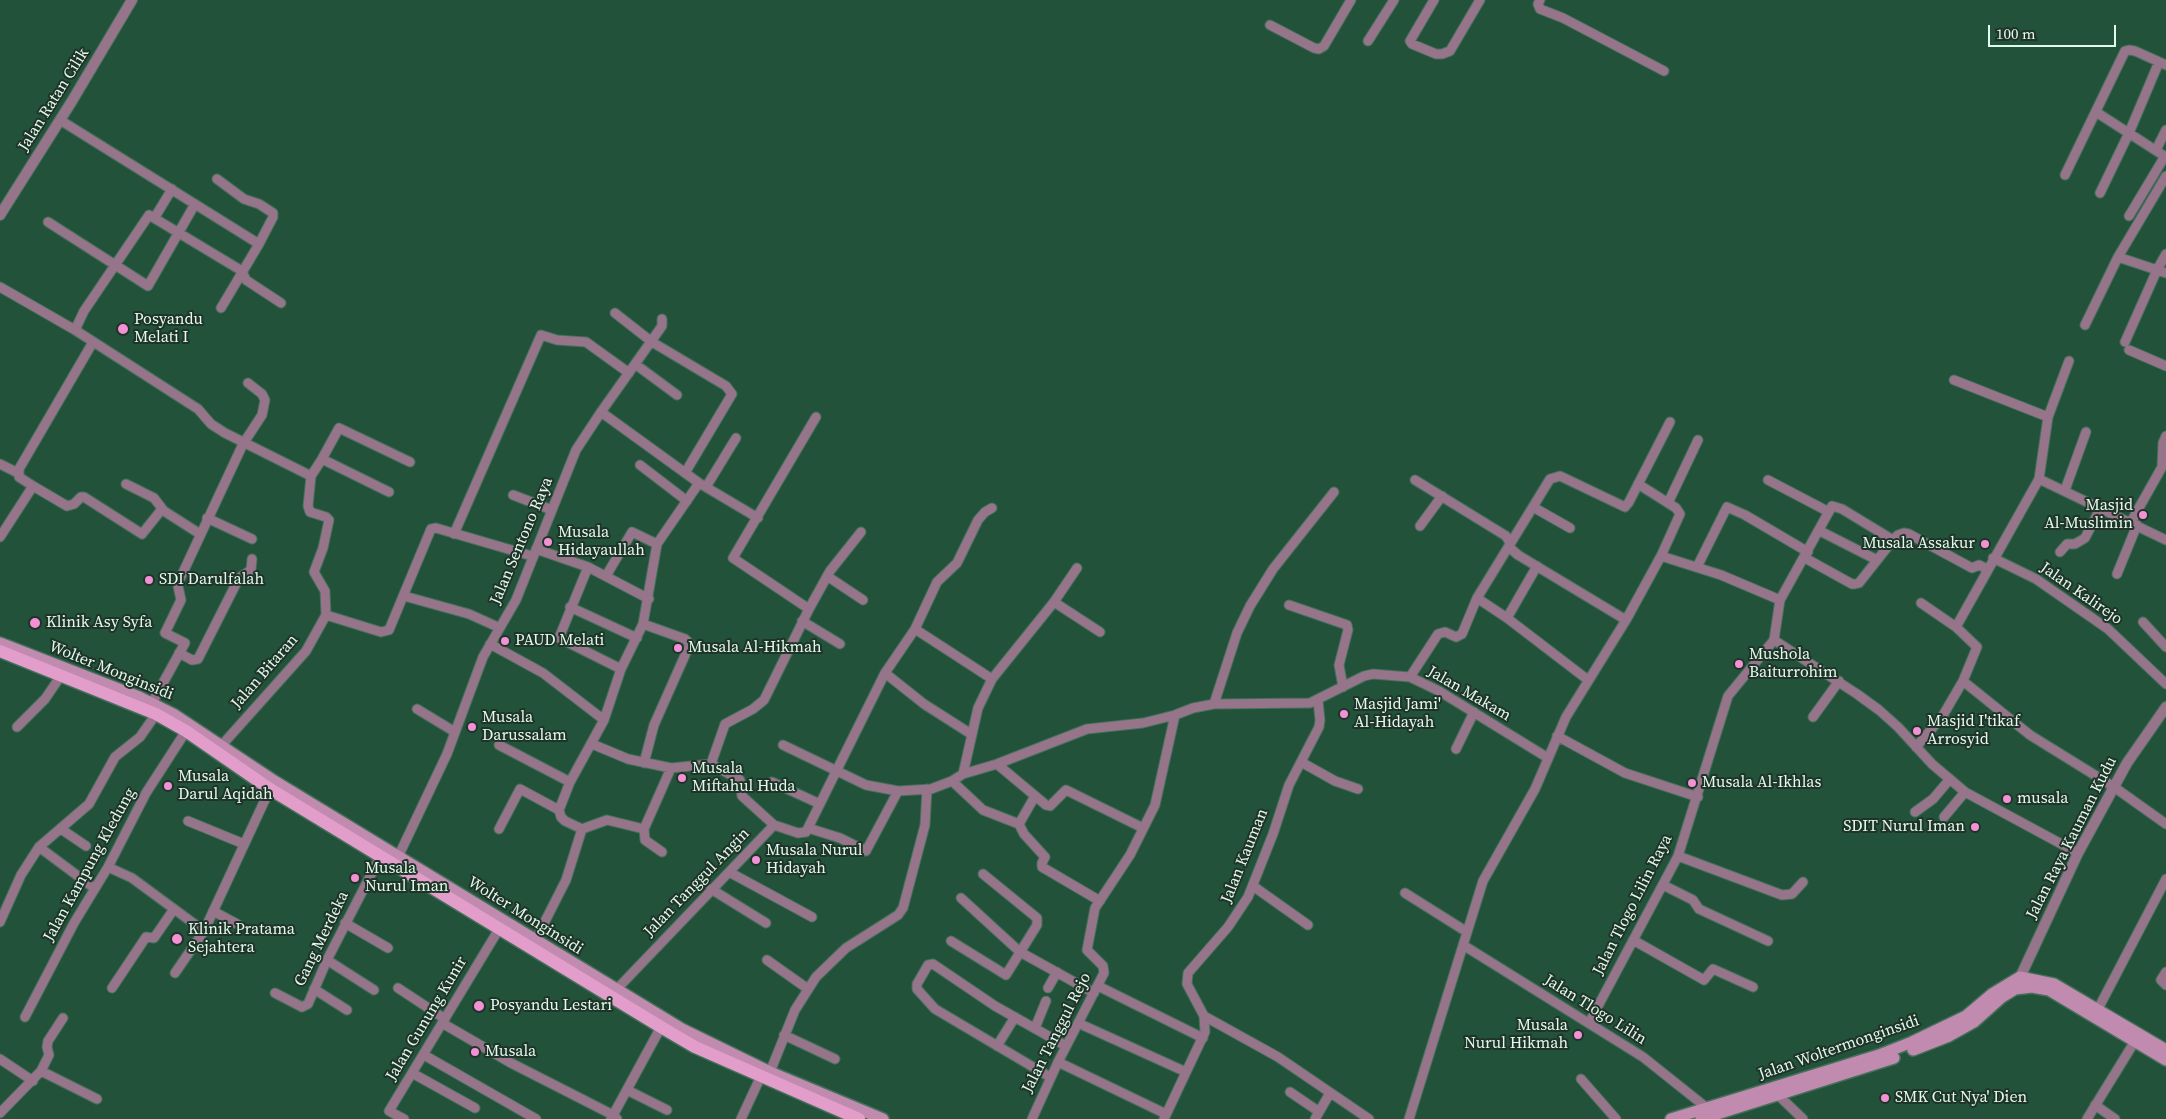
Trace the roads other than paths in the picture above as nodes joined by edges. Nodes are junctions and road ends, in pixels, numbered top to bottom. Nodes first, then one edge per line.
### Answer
1 (132, 0) edge
2 (1351, 0) edge
3 (1394, 0) edge
4 (1434, 0) edge
5 (1480, 0) edge
6 (1540, 0) edge
7 (1270, 25) dead end
8 (1368, 41) dead end
9 (2163, 64) edge
10 (1664, 71) dead end
11 (2096, 112) junction
12 (60, 120) junction
13 (2166, 130) edge
14 (2129, 132) junction
15 (2156, 150) junction
16 (2165, 156) edge
17 (2065, 175) dead end
18 (2166, 176) edge
19 (217, 179) dead end
20 (172, 189) junction
21 (2100, 193) dead end
22 (196, 204) junction
23 (0, 214) edge
24 (2129, 216) dead end
25 (155, 217) junction
26 (48, 222) dead end
27 (180, 232) junction
28 (259, 244) junction
29 (2166, 254) edge
30 (2118, 258) junction
31 (116, 265) junction
32 (242, 271) junction
33 (2162, 271) edge
34 (0, 287) edge
35 (281, 304) dead end
36 (221, 308) dead end
37 (614, 313) dead end
38 (662, 319) dead end
39 (2085, 324) dead end
40 (75, 330) junction
41 (93, 342) junction
42 (652, 342) junction
43 (2070, 361) dead end
44 (635, 364) junction
45 (2166, 366) edge
46 (629, 373) junction
47 (1954, 380) dead end
48 (248, 382) dead end
49 (676, 395) dead end
50 (601, 412) junction
51 (816, 416) dead end
52 (2048, 417) junction
53 (1670, 422) dead end
54 (2086, 432) dead end
55 (2166, 436) edge
56 (736, 438) dead end
57 (1698, 440) dead end
58 (243, 444) junction
59 (322, 459) junction
60 (410, 462) dead end
61 (0, 464) edge
62 (640, 465) dead end
63 (2164, 468) edge
64 (18, 473) junction
65 (685, 473) junction
66 (311, 476) junction
67 (2039, 479) junction
68 (1415, 480) dead end
69 (1768, 480) dead end
70 (126, 484) dead end
71 (1638, 484) junction
72 (702, 485) junction
73 (33, 486) junction
74 (2065, 490) junction
75 (389, 492) dead end
76 (1334, 492) dead end
77 (512, 495) dead end
78 (1442, 496) junction
79 (687, 501) junction
80 (1668, 503) junction
81 (1533, 507) junction
82 (992, 508) dead end
83 (162, 509) junction
84 (2100, 509) junction
85 (552, 510) junction
86 (1828, 512) junction
87 (207, 518) junction
88 (758, 518) junction
89 (2134, 524) junction
90 (1420, 526) dead end
91 (1570, 528) dead end
92 (1820, 531) junction
93 (861, 532) dead end
94 (200, 534) junction
95 (454, 534) junction
96 (0, 537) edge
97 (252, 540) dead end
98 (1893, 540) junction
99 (2166, 540) edge
100 (1510, 543) junction
101 (657, 544) junction
102 (534, 552) junction
103 (2060, 552) dead end
104 (1807, 555) junction
105 (1661, 556) junction
106 (1993, 558) junction
107 (252, 559) dead end
108 (1877, 560) junction
109 (1537, 566) junction
110 (588, 567) junction
111 (1697, 567) junction
112 (1077, 568) dead end
113 (1987, 569) junction
114 (2117, 574) dead end
115 (606, 576) junction
116 (827, 576) junction
117 (404, 596) junction
118 (1477, 598) junction
119 (649, 599) junction
120 (863, 600) dead end
121 (1780, 600) junction
122 (1054, 602) junction
123 (1921, 603) dead end
124 (1289, 605) dead end
125 (570, 607) junction
126 (808, 609) junction
127 (326, 616) junction
128 (1506, 618) junction
129 (1626, 620) junction
130 (802, 621) junction
131 (2143, 622) dead end
132 (643, 624) junction
133 (500, 628) junction
134 (1956, 628) junction
135 (915, 629) junction
136 (1100, 632) dead end
137 (637, 638) junction
138 (1774, 640) junction
139 (0, 643) edge
140 (490, 644) junction
141 (840, 644) dead end
142 (2166, 647) edge
143 (0, 652) edge
144 (179, 653) junction
145 (621, 669) junction
146 (885, 673) junction
147 (60, 677) junction
148 (1410, 677) junction
149 (992, 679) junction
150 (1588, 680) junction
151 (1839, 681) junction
152 (1963, 681) junction
153 (2166, 684) edge
154 (1343, 687) junction
155 (155, 701) junction
156 (1318, 701) junction
157 (1214, 704) junction
158 (2166, 707) edge
159 (417, 709) dead end
160 (1474, 712) junction
161 (1175, 715) junction
162 (1813, 716) dead end
163 (604, 720) junction
164 (17, 727) dead end
165 (186, 731) junction
166 (455, 732) junction
167 (971, 734) junction
168 (1557, 736) junction
169 (592, 744) junction
170 (222, 745) junction
171 (499, 745) dead end
172 (783, 745) dead end
173 (1916, 747) junction
174 (1456, 750) dead end
175 (1548, 758) junction
176 (1301, 762) junction
177 (644, 763) junction
178 (711, 764) junction
179 (997, 764) junction
180 (671, 768) junction
181 (836, 769) junction
182 (963, 774) junction
183 (1950, 779) junction
184 (952, 781) junction
185 (570, 782) junction
186 (772, 782) dead end
187 (2114, 787) junction
188 (270, 789) junction
189 (927, 789) junction
190 (1358, 789) dead end
191 (898, 791) junction
192 (1965, 792) junction
193 (1035, 796) junction
194 (1698, 797) junction
195 (820, 804) junction
196 (559, 810) junction
197 (1915, 812) dead end
198 (1944, 817) dead end
199 (188, 821) dead end
200 (1019, 824) junction
201 (2166, 824) edge
202 (774, 825) junction
203 (60, 828) junction
204 (808, 828) junction
205 (1143, 828) junction
206 (499, 829) dead end
207 (582, 829) junction
208 (644, 829) junction
209 (244, 844) junction
210 (86, 846) dead end
211 (40, 848) junction
212 (376, 850) junction
213 (662, 852) dead end
214 (2078, 853) junction
215 (1678, 856) junction
216 (398, 857) junction
217 (108, 867) junction
218 (729, 872) junction
219 (984, 874) dead end
220 (2166, 878) edge
221 (1803, 882) dead end
222 (1662, 885) junction
223 (1253, 886) junction
224 (94, 888) junction
225 (711, 890) junction
226 (1405, 893) dead end
227 (961, 898) dead end
228 (1100, 901) junction
229 (174, 908) junction
230 (213, 911) junction
231 (812, 917) dead end
232 (0, 922) edge
233 (345, 923) junction
234 (766, 923) dead end
235 (1308, 924) dead end
236 (239, 925) dead end
237 (499, 929) junction
238 (204, 931) junction
239 (1467, 932) junction
240 (536, 940) junction
241 (1633, 940) junction
242 (952, 941) dead end
243 (1768, 941) dead end
244 (1463, 945) junction
245 (388, 948) dead end
246 (1020, 952) junction
247 (327, 960) junction
248 (767, 960) dead end
249 (176, 972) dead end
250 (1057, 972) junction
251 (2166, 972) edge
252 (2020, 977) junction
253 (2166, 985) edge
254 (1753, 987) dead end
255 (112, 988) dead end
256 (398, 988) dead end
257 (1048, 988) dead end
258 (314, 989) junction
259 (808, 989) junction
260 (2014, 989) junction
261 (374, 990) dead end
262 (616, 990) junction
263 (1096, 990) junction
264 (275, 994) dead end
265 (1046, 1001) dead end
266 (2098, 1009) junction
267 (347, 1010) dead end
268 (1204, 1016) junction
269 (1015, 1017) junction
270 (25, 1018) dead end
271 (64, 1018) dead end
272 (443, 1021) junction
273 (1078, 1023) junction
274 (1589, 1023) junction
275 (661, 1028) junction
276 (1035, 1028) junction
277 (784, 1035) junction
278 (1203, 1038) junction
279 (2135, 1041) junction
280 (996, 1046) junction
281 (1066, 1046) junction
282 (2166, 1051) edge
283 (424, 1055) junction
284 (0, 1059) edge
285 (835, 1059) dead end
286 (1058, 1062) junction
287 (41, 1071) junction
288 (1186, 1072) junction
289 (412, 1073) junction
290 (766, 1074) junction
291 (1050, 1077) junction
292 (1581, 1080) dead end
293 (32, 1081) junction
294 (627, 1090) junction
295 (1290, 1092) dead end
296 (1330, 1093) junction
297 (1778, 1094) junction
298 (97, 1099) dead end
299 (2095, 1105) junction
300 (475, 1108) dead end
301 (1707, 1108) junction
302 (667, 1110) dead end
303 (0, 1113) edge
304 (386, 1115) edge
305 (1316, 1115) edge
306 (1165, 1116) edge
307 (614, 1118) edge
308 (404, 1119) edge
309 (536, 1119) edge
310 (741, 1119) edge
311 (859, 1119) edge
312 (883, 1119) edge
313 (1032, 1119) edge
314 (1370, 1119) edge
315 (1409, 1119) edge
316 (1616, 1119) edge
317 (1671, 1119) edge
318 (1701, 1119) edge
319 (1803, 1119) edge
320 (2087, 1119) edge
321 (2115, 1119) edge

1 - 12 street, Jalan Ratan Cilik
2 - 7 street
3 - 8 street
4 - 5 street
6 - 10 street
9 - 11 street
9 - 14 street
11 - 14 street
11 - 17 street
12 - 20 street
12 - 23 street, Jalan Ratan Cilik
13 - 15 street
14 - 15 street
14 - 21 street
15 - 16 street
16 - 24 street
18 - 30 street
19 - 28 street
20 - 22 street
20 - 25 street
22 - 27 street
22 - 28 street
25 - 27 street
25 - 31 street
26 - 31 street
27 - 31 street
27 - 32 street
28 - 32 street
29 - 33 street
30 - 33 street
30 - 39 street
31 - 40 street
32 - 35 street
32 - 36 street
33 - 45 street
34 - 40 street
37 - 42 street
38 - 42 street, Jalan Sentono Raya
40 - 41 street
41 - 58 street
41 - 64 street
42 - 44 street, Jalan Sentono Raya
42 - 65 street
43 - 52 street
44 - 46 street, Jalan Sentono Raya
44 - 49 street
46 - 50 street, Jalan Sentono Raya
46 - 95 street
47 - 52 street
48 - 58 street
50 - 65 street
50 - 85 street, Jalan Sentono Raya
51 - 88 street
52 - 67 street
53 - 71 street
54 - 74 street
55 - 63 street
56 - 72 street
57 - 80 street
58 - 66 street
58 - 87 street
59 - 60 street
59 - 66 street
59 - 75 street
61 - 64 street
62 - 79 street
63 - 89 street
64 - 73 street
65 - 72 street
66 - 127 street
67 - 74 street
67 - 106 street
68 - 78 street
69 - 86 street
70 - 83 street
71 - 80 street
71 - 81 street
72 - 79 street
72 - 88 street
73 - 83 street
73 - 96 street
74 - 84 street
76 - 157 street
77 - 85 street
78 - 90 street
78 - 100 street
79 - 101 street
80 - 105 street
81 - 91 street
81 - 100 street
82 - 135 street
83 - 94 street
84 - 89 street
84 - 103 street
85 - 102 street, Jalan Sentono Raya
86 - 92 street
86 - 98 street
87 - 94 street
87 - 97 street
88 - 126 street
89 - 99 street
89 - 114 street
92 - 104 street
92 - 108 street
93 - 116 street
94 - 144 street
95 - 102 street
95 - 117 street
98 - 108 street
98 - 113 street
100 - 109 street
100 - 118 street
101 - 115 street
101 - 119 street
102 - 110 street
102 - 133 street, Jalan Sentono Raya
104 - 108 street
104 - 111 street
104 - 121 street
105 - 111 street
105 - 129 street
106 - 113 street
106 - 153 street, Jalan Kalirejo
107 - 144 street
109 - 128 street
109 - 129 street
110 - 115 street
110 - 125 street
111 - 121 street
112 - 122 street
113 - 134 street
115 - 119 street
116 - 120 street
116 - 126 street
117 - 127 street
117 - 133 street
118 - 128 street
118 - 148 street
119 - 132 street
121 - 138 street
122 - 136 street
122 - 149 street
123 - 134 street
124 - 154 street
125 - 137 street
125 - 145 street
126 - 130 street
127 - 170 street, Jalan Bitaran
128 - 150 street
129 - 150 street
130 - 141 street
130 - 178 street
131 - 142 street
132 - 137 street
132 - 177 street
133 - 140 street, Jalan Sentono Raya
134 - 152 street
135 - 146 street
135 - 149 street
137 - 145 street
138 - 151 street
138 - 194 street, Jalan Tlogo Lilin Raya
139 - 155 main road, Wolter Monginsidi
140 - 163 street
140 - 166 street, Jalan Sentono Raya
143 - 147 main road, Wolter Monginsidi
144 - 155 street
145 - 163 street
146 - 167 street
146 - 181 street
147 - 155 main road, Wolter Monginsidi
147 - 164 street
148 - 154 street, Jalan Makam
148 - 160 street, Jalan Makam
149 - 167 street
150 - 168 street
151 - 162 street
151 - 173 street
152 - 173 street
152 - 187 street
154 - 156 street, Jalan Makam
155 - 165 main road, Wolter Monginsidi
155 - 170 main road, Wolter Monginsidi
155 - 203 street
156 - 157 street
156 - 176 street, Jalan Kauman
157 - 161 street
158 - 187 street, Jalan Raya Kauman Kudu
159 - 166 street
160 - 174 street
160 - 175 street, Jalan Makam
161 - 179 street
161 - 205 street, Jalan Tanggul Rejo
163 - 169 street
165 - 188 main road, Wolter Monginsidi
165 - 217 street, Jalan Kampung Kledung
166 - 216 street, Jalan Sentono Raya
167 - 182 street
168 - 175 street
168 - 194 street
169 - 177 street
169 - 185 street
170 - 212 main road, Wolter Monginsidi
171 - 185 street
172 - 181 street
173 - 183 street
175 - 239 street
176 - 190 street
176 - 223 street, Jalan Kauman
177 - 180 street
178 - 180 street
178 - 202 street
179 - 182 street
179 - 193 street
180 - 208 street
181 - 191 street
181 - 195 street
182 - 184 street
183 - 192 street
183 - 197 street
184 - 189 street
184 - 200 street
185 - 196 street
186 - 195 street
187 - 201 street
187 - 214 street, Jalan Raya Kauman Kudu
188 - 209 street
188 - 212 main road, Wolter Monginsidi
189 - 191 street
189 - 259 street
191 - 204 street
192 - 198 street
192 - 214 street
193 - 200 street
193 - 205 street
194 - 215 street, Jalan Tlogo Lilin Raya
195 - 204 street
196 - 206 street
196 - 207 street
199 - 209 street
200 - 228 street
202 - 204 street, Jalan Tanggul Angin
202 - 218 street, Jalan Tanggul Angin
203 - 210 street
203 - 211 street
205 - 228 street, Jalan Tanggul Rejo
207 - 208 street
207 - 240 street
208 - 213 street
209 - 230 street
211 - 224 street
211 - 232 street
212 - 216 main road, Wolter Monginsidi
212 - 233 street, Gang Merdeka
212 - 237 main road, Wolter Monginsidi
214 - 252 street, Jalan Raya Kauman Kudu
215 - 221 street
215 - 222 street, Jalan Tlogo Lilin Raya
216 - 240 main road, Wolter Monginsidi
217 - 224 street, Jalan Kampung Kledung
217 - 229 street
218 - 225 street, Jalan Tanggul Angin
218 - 231 street
219 - 246 street
220 - 266 street
222 - 241 street, Jalan Tlogo Lilin Raya
222 - 243 street
223 - 235 street
223 - 268 street, Jalan Kauman
224 - 270 street, Jalan Kampung Kledung
225 - 234 street
225 - 262 street, Jalan Tanggul Angin
226 - 239 street
227 - 246 street
228 - 263 street, Jalan Tanggul Rejo
229 - 238 street
229 - 255 street
230 - 236 street
230 - 238 street
233 - 245 street
233 - 247 street, Gang Merdeka
237 - 272 street, Jalan Gunung Kunir
237 - 275 main road, Wolter Monginsidi
238 - 249 street
239 - 244 street
240 - 262 main road, Wolter Monginsidi
241 - 254 street
241 - 274 street, Jalan Tlogo Lilin Raya
242 - 246 street
244 - 274 street, Jalan Tlogo Lilin
244 - 315 street
246 - 250 street
247 - 258 street, Gang Merdeka
247 - 261 street
248 - 259 street
250 - 257 street
250 - 263 street
251 - 253 street
252 - 260 street, Jalan Raya Kauman Kudu
252 - 266 main road
252 - 301 main road, Jalan Woltermonginsidi
256 - 272 street
258 - 264 street, Gang Merdeka
258 - 267 street
259 - 277 street
260 - 279 main road
260 - 297 main road, Jalan Woltermonginsidi
262 - 290 main road, Wolter Monginsidi
263 - 273 street, Jalan Tanggul Rejo
263 - 278 street
265 - 276 street
266 - 282 main road
268 - 278 street
268 - 296 street
269 - 276 street
269 - 280 street
269 - 280 street
271 - 287 street
272 - 283 street, Jalan Gunung Kunir
272 - 307 street
273 - 281 street, Jalan Tanggul Rejo
273 - 288 street
274 - 301 street, Jalan Tlogo Lilin
275 - 290 main road, Wolter Monginsidi
275 - 294 street
276 - 281 street
277 - 285 street
277 - 290 street
278 - 288 street
279 - 282 main road
279 - 299 street
280 - 291 street
281 - 286 street, Jalan Tanggul Rejo
283 - 289 street, Jalan Gunung Kunir
283 - 309 street
284 - 293 street
286 - 291 street, Jalan Tanggul Rejo
286 - 306 street
287 - 293 street
287 - 298 street
288 - 306 street
289 - 300 street
289 - 304 street, Jalan Gunung Kunir
290 - 310 street
290 - 311 main road, Wolter Monginsidi
290 - 312 main road, Wolter Monginsidi
291 - 313 street, Jalan Tanggul Rejo
292 - 316 street
293 - 303 street
294 - 302 street
294 - 307 street
295 - 305 street
296 - 305 street
296 - 314 street
297 - 318 main road, Jalan Woltermonginsidi
297 - 319 street
299 - 320 street
299 - 321 street
301 - 317 main road, Jalan Woltermonginsidi
304 - 308 street, Jalan Gunung Kunir

